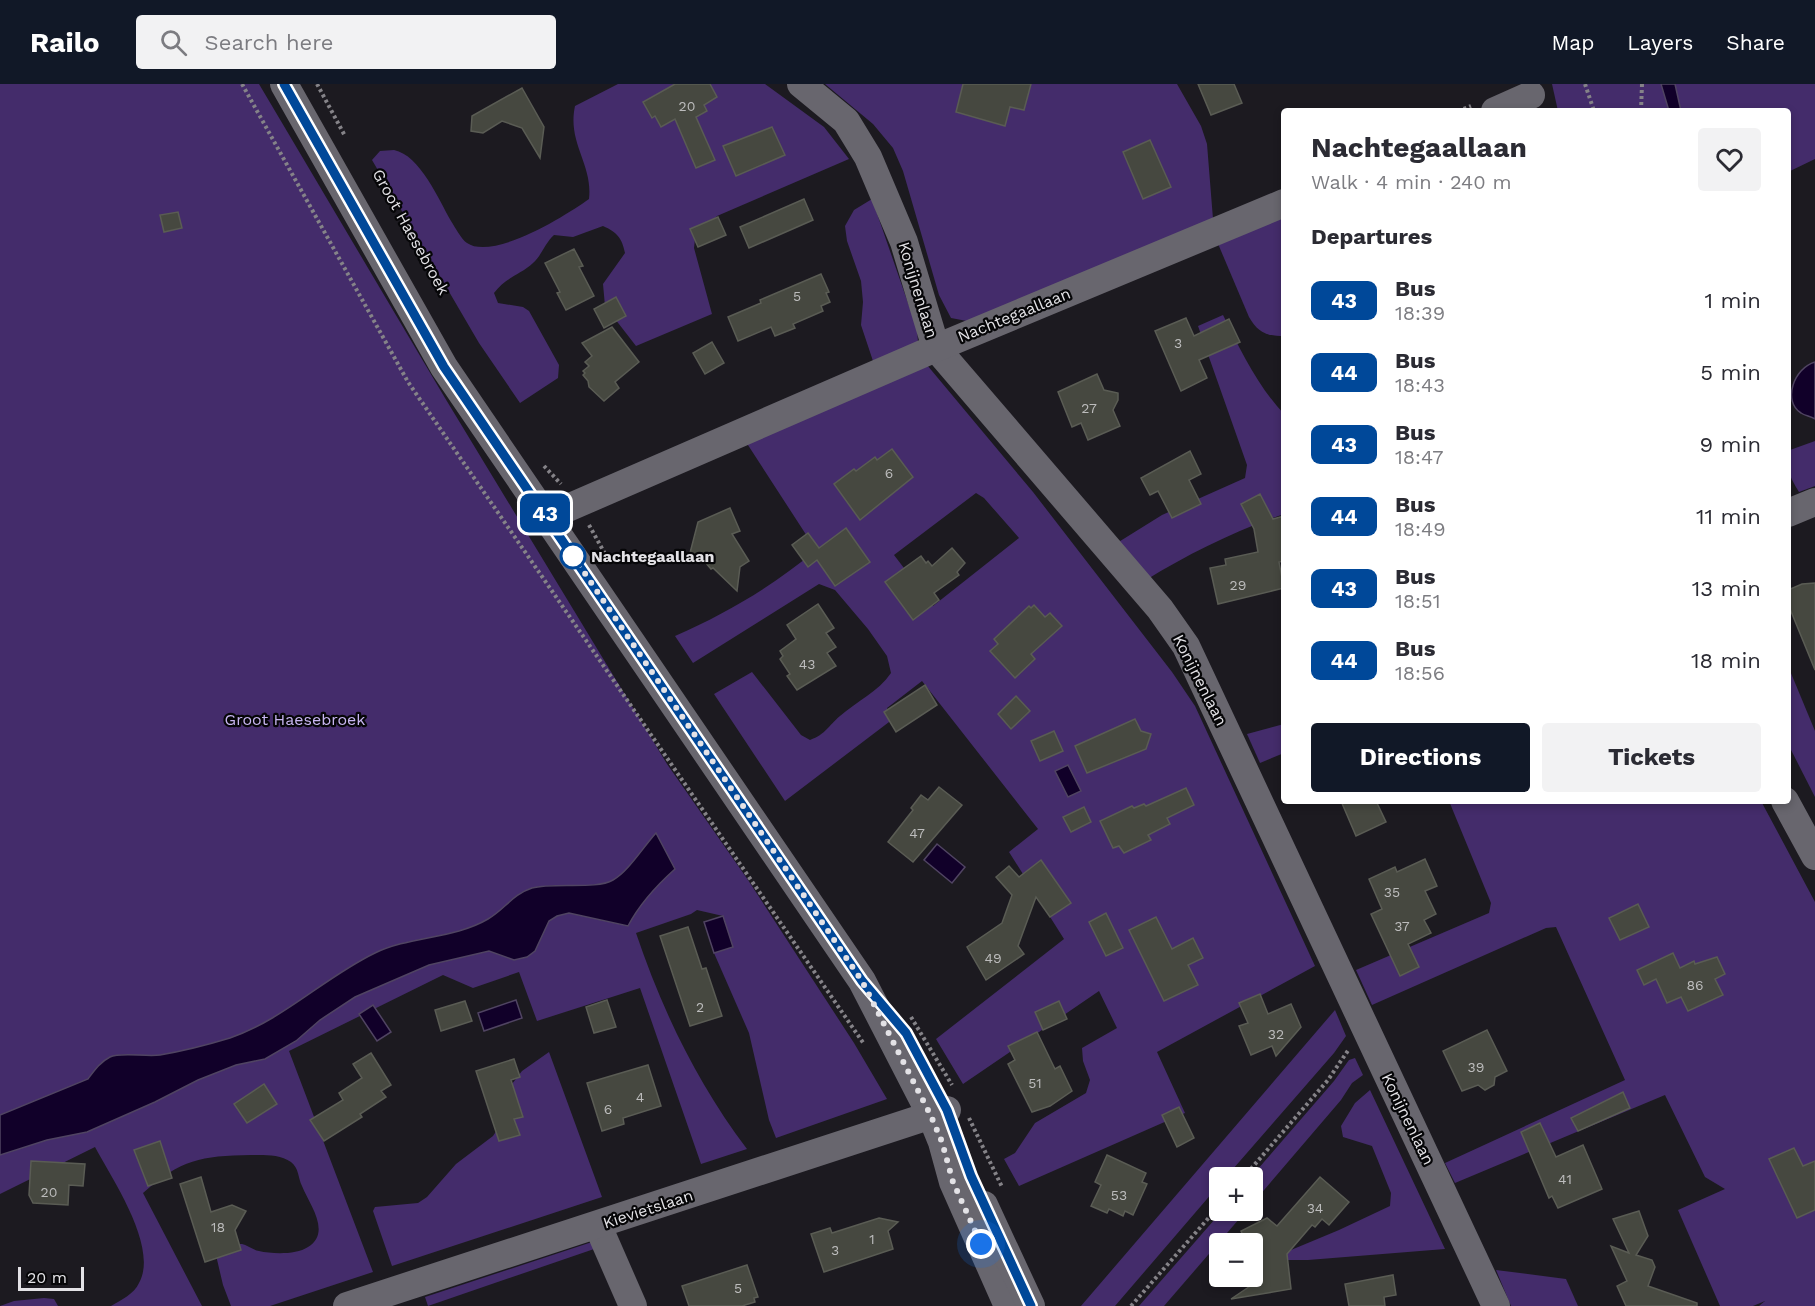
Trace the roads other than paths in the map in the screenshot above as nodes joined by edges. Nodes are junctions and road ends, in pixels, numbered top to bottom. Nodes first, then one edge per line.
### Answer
1 (284, 84) edge
2 (801, 84) edge
3 (1532, 97) edge
4 (1503, 108) edge
5 (1281, 204) edge
6 (936, 348) junction
7 (1815, 502) edge
8 (1791, 512) edge
9 (548, 517) junction
10 (1787, 804) edge
11 (1815, 856) edge
12 (939, 1113) junction
13 (598, 1226) junction
14 (347, 1306) edge
15 (633, 1306) edge
16 (1008, 1306) edge
17 (1031, 1306) edge
18 (1496, 1306) edge

1 - 9 street
2 - 6 street, Konijnenlaan
3 - 4 street
5 - 6 street, Nachtegaallaan
6 - 9 street, Nachtegaallaan
6 - 18 street, Konijnenlaan
7 - 8 street
9 - 12 street
10 - 11 street
12 - 13 street, Kievietslaan
12 - 16 street
12 - 17 street
13 - 14 street, Kievietslaan
13 - 15 street

